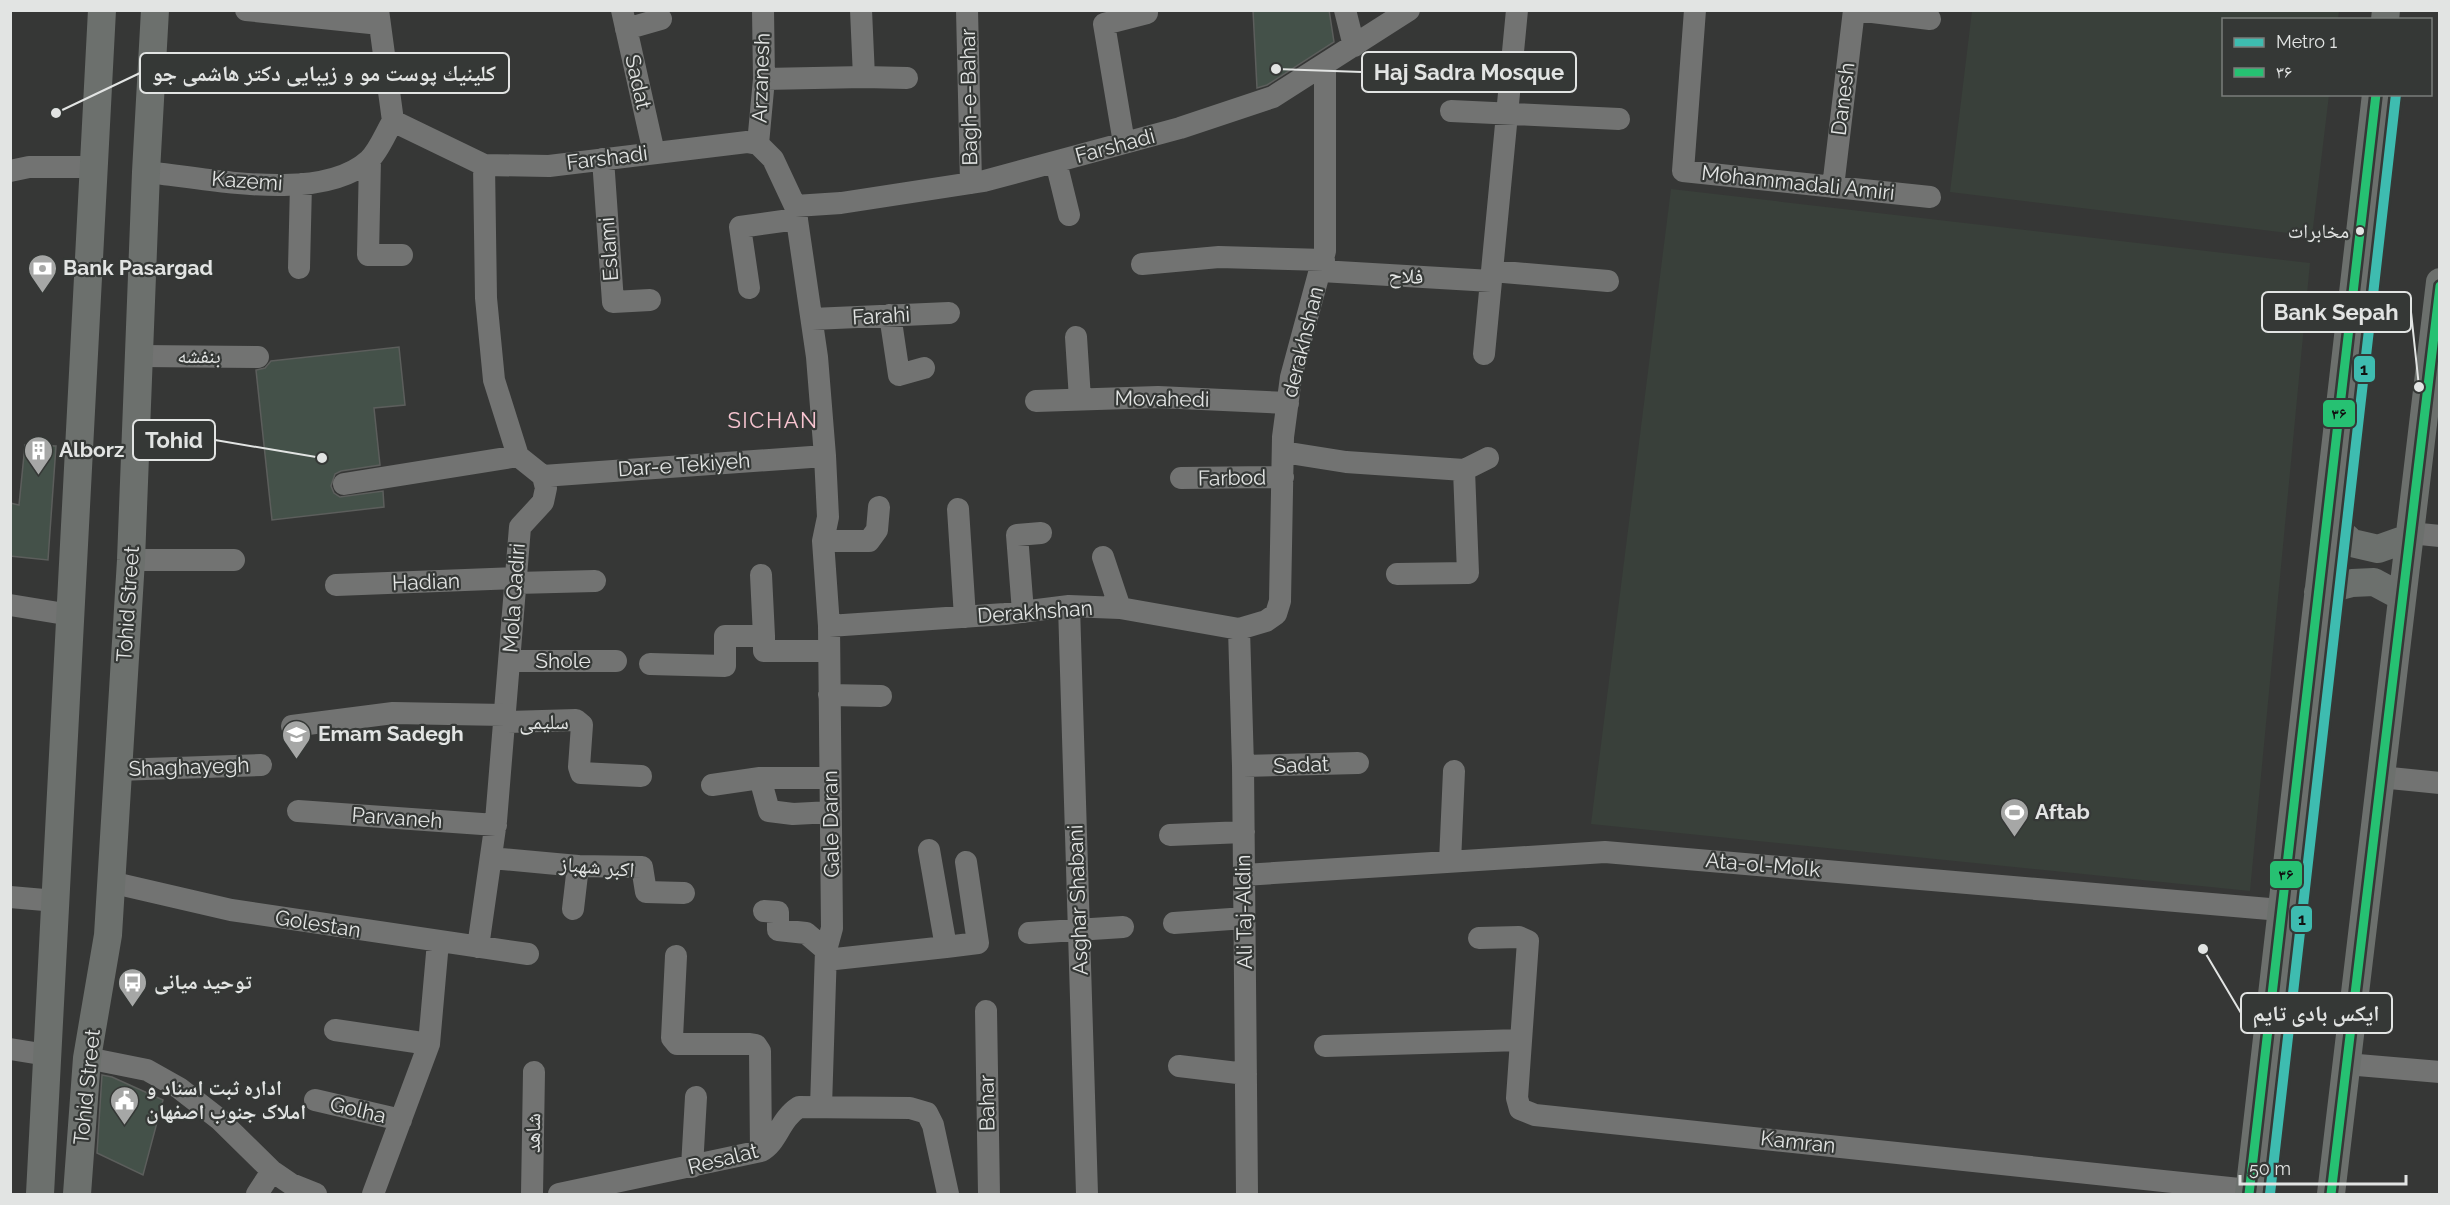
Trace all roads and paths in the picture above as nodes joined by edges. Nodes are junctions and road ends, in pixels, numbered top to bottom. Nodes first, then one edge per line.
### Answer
1 (102, 10) edge
2 (155, 10) edge
3 (246, 10) edge
4 (763, 10) edge
5 (861, 10) edge
6 (973, 10) edge
7 (1345, 10) edge
8 (1409, 10) edge
9 (1517, 10) edge
10 (1695, 10) edge
11 (1855, 10) edge
12 (967, 11) edge
13 (1147, 13) dead end
14 (379, 17) edge
15 (662, 19) dead end
16 (1930, 19) dead end
17 (624, 20) edge
18 (1354, 46) junction
19 (1325, 65) junction
20 (864, 77) junction
21 (907, 78) dead end
22 (764, 79) junction
23 (2376, 96) edge
24 (1451, 111) dead end
25 (1507, 112) junction
26 (1619, 119) dead end
27 (393, 121) junction
28 (1124, 143) junction
29 (758, 144) junction
30 (654, 153) junction
31 (370, 159) junction
32 (603, 159) junction
33 (1056, 162) junction
34 (484, 165) junction
35 (94, 166) junction
36 (10, 171) edge
37 (146, 172) junction
38 (971, 183) junction
39 (301, 184) junction
40 (1833, 187) junction
41 (1930, 197) dead end
42 (796, 212) junction
43 (1069, 215) dead end
44 (402, 255) dead end
45 (1142, 264) dead end
46 (1322, 266) junction
47 (299, 268) dead end
48 (1492, 276) junction
49 (1608, 281) dead end
50 (2439, 282) edge
51 (749, 288) dead end
52 (650, 300) dead end
53 (949, 313) dead end
54 (890, 315) junction
55 (812, 319) junction
56 (1076, 337) dead end
57 (1484, 354) dead end
58 (140, 356) junction
59 (258, 357) dead end
60 (924, 368) dead end
61 (2433, 395) edge
62 (1080, 399) junction
63 (1036, 401) dead end
64 (1288, 403) junction
65 (1283, 452) junction
66 (518, 456) junction
67 (825, 456) junction
68 (1488, 458) dead end
69 (1464, 470) junction
70 (543, 476) junction
71 (1283, 477) junction
72 (1181, 478) dead end
73 (344, 484) dead end
74 (879, 507) dead end
75 (958, 509) dead end
76 (2326, 520) junction
77 (1041, 533) dead end
78 (2409, 536) junction
79 (2439, 536) edge
80 (823, 541) junction
81 (1103, 557) dead end
82 (131, 560) junction
83 (234, 560) dead end
84 (1397, 574) dead end
85 (761, 575) dead end
86 (516, 580) junction
87 (595, 581) dead end
88 (336, 585) dead end
89 (2318, 592) junction
90 (2402, 597) junction
91 (10, 605) edge
92 (1069, 606) junction
93 (1120, 608) junction
94 (1023, 612) junction
95 (71, 615) junction
96 (964, 617) junction
97 (829, 626) junction
98 (1239, 629) junction
99 (764, 636) junction
100 (829, 651) junction
101 (510, 661) junction
102 (616, 661) dead end
103 (650, 664) dead end
104 (829, 695) junction
105 (881, 696) dead end
106 (505, 719) junction
107 (292, 726) dead end
108 (1358, 763) dead end
109 (261, 765) dead end
110 (1243, 766) junction
111 (117, 770) junction
112 (1454, 771) dead end
113 (641, 776) dead end
114 (2380, 777) junction
115 (760, 778) junction
116 (830, 778) junction
117 (2439, 783) edge
118 (712, 785) dead end
119 (298, 811) dead end
120 (831, 812) junction
121 (496, 825) junction
122 (1244, 832) junction
123 (1170, 835) dead end
124 (929, 850) dead end
125 (491, 858) junction
126 (966, 862) dead end
127 (1450, 862) junction
128 (578, 866) junction
129 (1244, 875) junction
130 (110, 882) junction
131 (684, 893) dead end
132 (10, 897) edge
133 (56, 901) junction
134 (573, 909) dead end
135 (2282, 910) junction
136 (764, 911) dead end
137 (1245, 918) junction
138 (1174, 923) dead end
139 (1123, 927) dead end
140 (1078, 930) junction
141 (1029, 933) dead end
142 (1479, 938) dead end
143 (438, 942) junction
144 (478, 947) junction
145 (946, 947) junction
146 (528, 954) dead end
147 (826, 955) junction
148 (676, 956) dead end
149 (986, 1011) dead end
150 (335, 1030) dead end
151 (1520, 1040) junction
152 (429, 1044) junction
153 (1325, 1046) dead end
154 (10, 1049) edge
155 (48, 1055) junction
156 (87, 1058) junction
157 (2346, 1064) junction
158 (1179, 1066) dead end
159 (534, 1072) dead end
160 (2439, 1072) edge
161 (1246, 1074) junction
162 (696, 1097) dead end
163 (315, 1100) dead end
164 (821, 1107) junction
165 (401, 1120) junction
166 (761, 1151) junction
167 (692, 1167) junction
168 (272, 1171) junction
169 (2249, 1192) edge
170 (571, 1193) edge
171 (40, 1194) edge
172 (77, 1194) edge
173 (257, 1194) edge
174 (316, 1194) edge
175 (373, 1194) edge
176 (532, 1194) edge
177 (948, 1194) edge
178 (989, 1194) edge
179 (1086, 1194) edge
180 (1247, 1194) edge
181 (2331, 1194) edge

1 - 35 main road, Tohid Street
2 - 37 main road, Tohid Street
3 - 14 street
4 - 22 street, Arzanesh
5 - 20 street
6 - 12 street
7 - 18 street
8 - 18 street, Farshadi
9 - 25 street
10 - 40 street, Mohammadali Amiri
11 - 16 street
11 - 40 street, Danesh
12 - 38 street, Bagh-e-Bahar
13 - 28 street
14 - 27 street
15 - 17 street
17 - 30 street, Sadat
18 - 19 street, Farshadi
19 - 28 street, Farshadi
19 - 46 street, derakhshan
20 - 21 street
20 - 22 street
22 - 29 street, Arzanesh
23 - 76 main road
24 - 25 street
25 - 26 street
25 - 48 street
27 - 31 street, Kazemi
27 - 34 street, Farshadi
28 - 33 street, Farshadi
29 - 30 street, Farshadi
29 - 42 street
30 - 32 street, Farshadi
31 - 39 street, Kazemi
31 - 44 street
32 - 34 street, Farshadi
32 - 52 street, Eslami
33 - 38 street, Farshadi
33 - 43 street
34 - 66 street
35 - 36 street
35 - 95 main road, Tohid Street
37 - 39 street, Kazemi
37 - 58 main road, Tohid Street
38 - 42 street, Farshadi
39 - 47 street
40 - 41 street, Mohammadali Amiri
42 - 51 street, Farshadi
42 - 55 street
45 - 46 street, فلاح
46 - 48 street, فلاح
46 - 64 street, derakhshan
48 - 49 street, فلاح
48 - 57 street
50 - 61 main road
53 - 54 street, Farahi
54 - 55 street, Farahi
54 - 60 street
55 - 67 street, Gale Daran
56 - 62 street
58 - 59 street, بنفشه
58 - 82 main road, Tohid Street
61 - 78 main road
62 - 63 street, Movahedi
62 - 64 street, Movahedi
64 - 65 street, derakhshan
65 - 69 street
65 - 71 street, derakhshan
66 - 70 street
66 - 73 street
67 - 70 street, Dar-e Tekiyeh
67 - 80 street, Gale Daran
68 - 69 street
69 - 84 street
70 - 86 street, Mola Qadiri
71 - 72 street, Farbod
71 - 98 street, derakhshan
74 - 80 street
75 - 96 street
76 - 78 main road
76 - 89 main road
77 - 94 street
78 - 79 street
78 - 90 main road
80 - 97 street, Gale Daran
81 - 93 street
82 - 83 street
82 - 111 main road, Tohid Street
85 - 99 street
86 - 87 street
86 - 88 street, Hadian
86 - 101 street, Mola Qadiri
89 - 90 main road
89 - 135 main road
90 - 114 main road
91 - 95 street
92 - 93 street, Derakhshan
92 - 94 street, Derakhshan
92 - 140 street, Asghar Shabani
93 - 98 street, Derakhshan
94 - 96 street, Derakhshan
95 - 133 main road, Tohid Street
96 - 97 street, Derakhshan
97 - 100 street, Gale Daran
98 - 110 street, Ali Taj-Aldin
99 - 100 street
99 - 103 street
100 - 104 street, Gale Daran
101 - 102 street, Shole
101 - 106 street, Mola Qadiri
104 - 105 street
104 - 116 street, Gale Daran
106 - 107 street
106 - 113 street, سلیمی
106 - 121 street, Mola Qadiri
108 - 110 street, Sadat
109 - 111 street, Shaghayegh
110 - 122 street, Ali Taj-Aldin
111 - 130 main road, Tohid Street
112 - 127 street
114 - 117 street
114 - 157 main road
115 - 116 street
115 - 118 street
115 - 120 street
116 - 120 street, Gale Daran
119 - 121 street, Parvaneh
120 - 147 street, Gale Daran
121 - 125 street, Mola Qadiri
122 - 123 street
122 - 129 street, Ali Taj-Aldin
124 - 145 street
125 - 128 street, اکبر شهباز
125 - 144 street, Mola Qadiri
126 - 145 street
127 - 129 street, Ata-ol-Molk
127 - 135 street, Ata-ol-Molk
128 - 131 street, اکبر شهباز
128 - 134 street
129 - 137 street, Ali Taj-Aldin
130 - 143 street, Golestan
130 - 156 main road, Tohid Street
132 - 133 street
133 - 155 main road, Tohid Street
135 - 169 main road
136 - 147 street
137 - 138 street
137 - 161 street, Ali Taj-Aldin
139 - 140 street
140 - 141 street
140 - 179 street, Asghar Shabani
142 - 151 street, Kamran
143 - 144 street, Golestan
143 - 152 street
144 - 146 street, Golestan
145 - 147 street
147 - 164 street, Gale Daran
148 - 166 street
149 - 178 street, Bahar
150 - 152 street
151 - 153 street
151 - 169 street, Kamran
152 - 165 street
154 - 155 street
155 - 171 main road, Tohid Street
156 - 168 street
156 - 172 main road, Tohid Street
157 - 160 street
157 - 181 main road
158 - 161 street
159 - 176 street, شاهد
161 - 180 street, Ali Taj-Aldin
162 - 167 street
163 - 165 street, Golha
164 - 166 street, Resalat
164 - 177 street, Resalat
165 - 175 street
166 - 167 street, Resalat
167 - 170 street, Resalat
168 - 173 street
168 - 174 street

